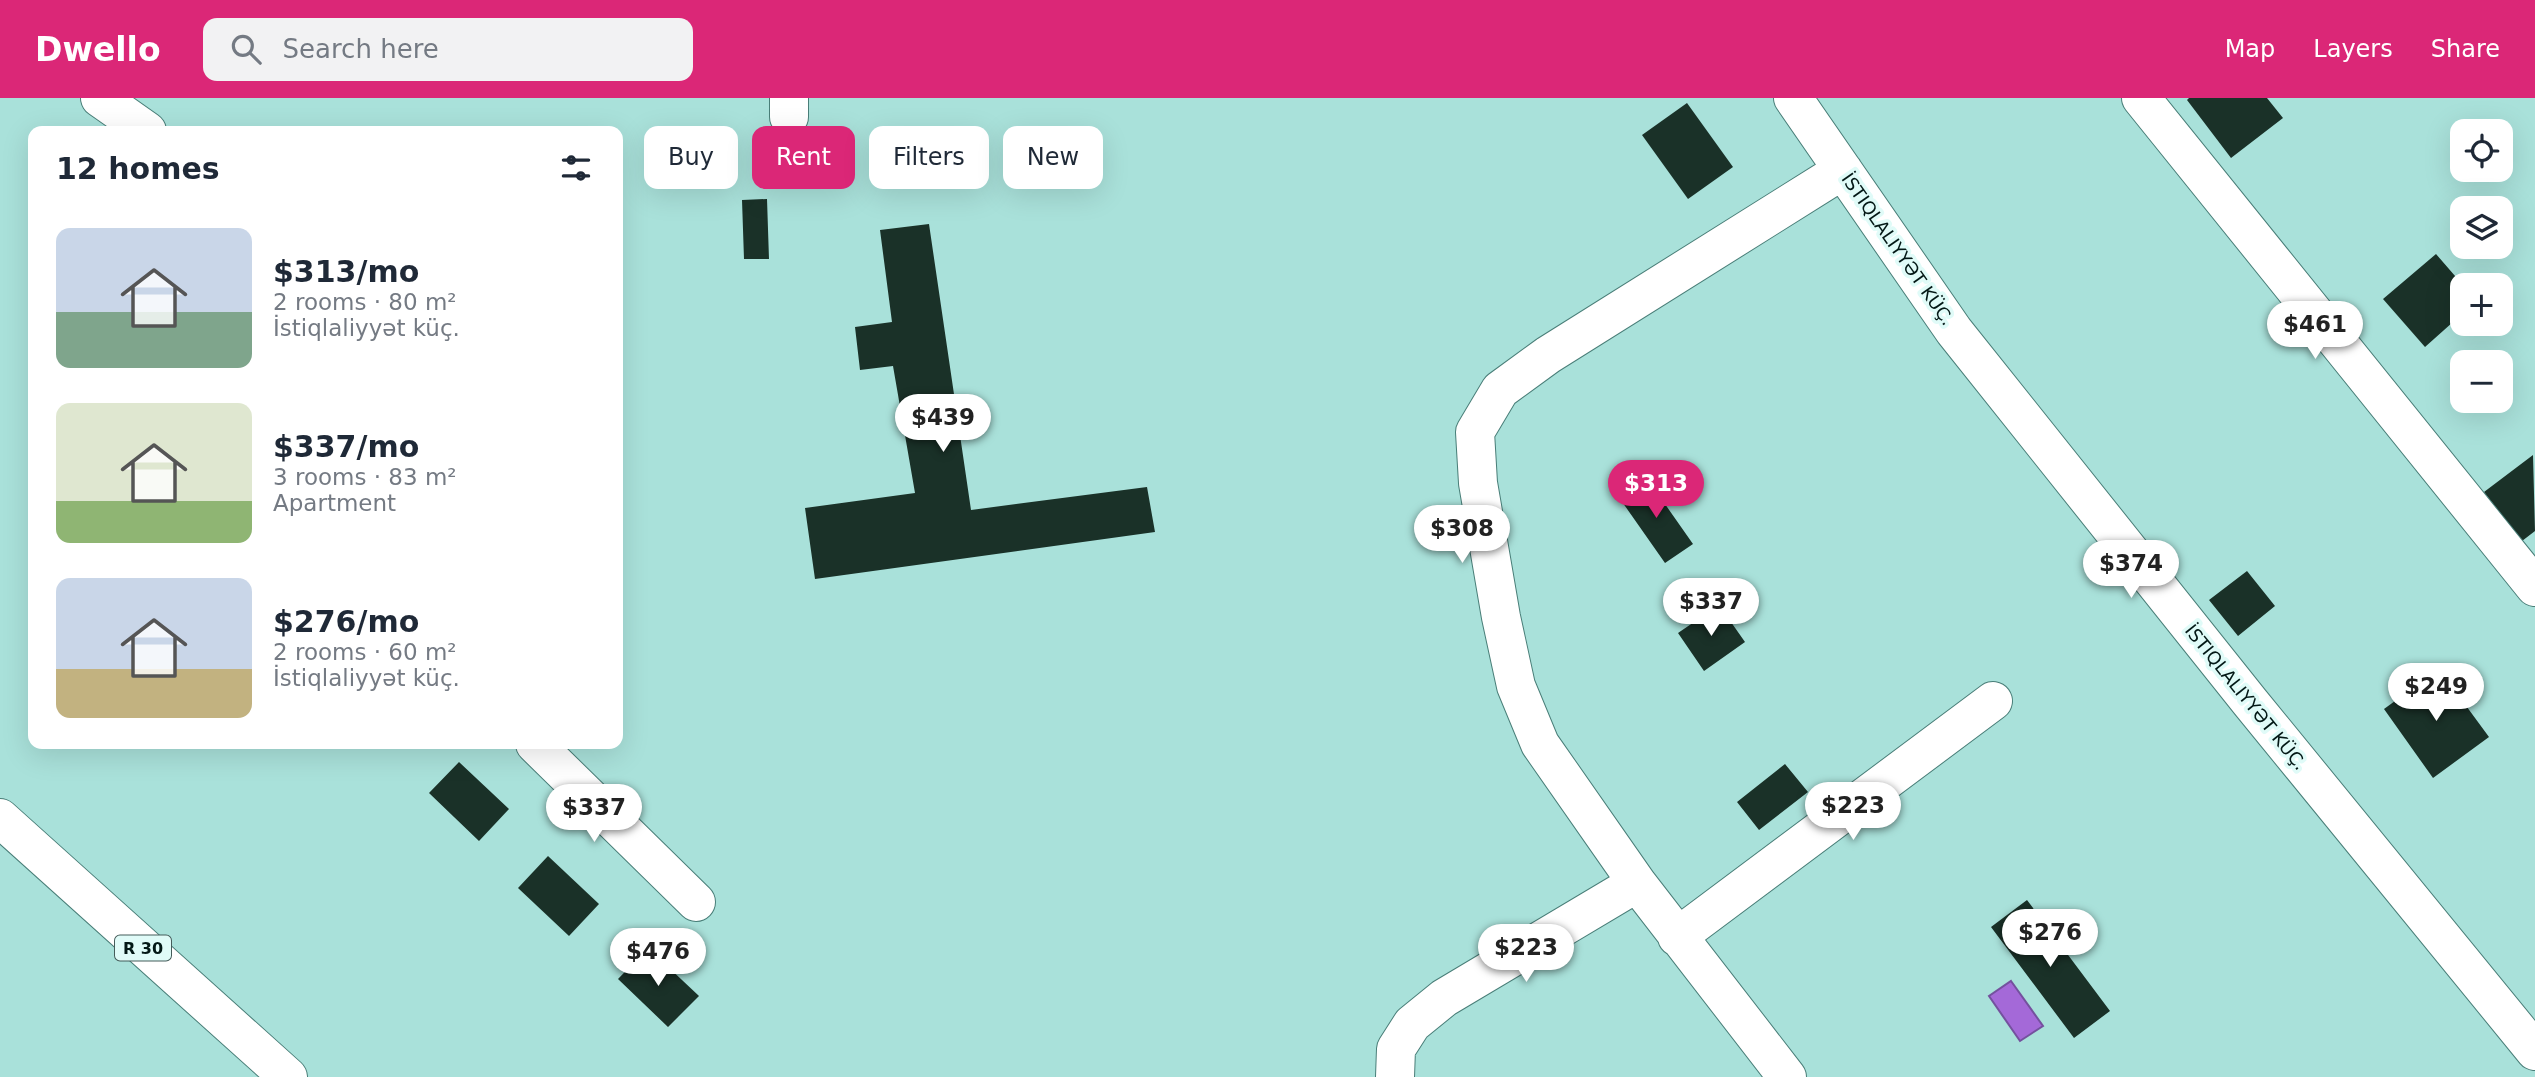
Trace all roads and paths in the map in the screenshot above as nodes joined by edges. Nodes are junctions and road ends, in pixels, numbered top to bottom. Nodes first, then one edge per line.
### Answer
1 (100, 98) edge
2 (1793, 98) edge
3 (2141, 98) edge
4 (140, 126) edge
5 (1843, 170) junction
6 (2535, 587) edge
7 (1993, 701) dead end
8 (540, 749) edge
9 (0, 818) edge
10 (1637, 883) junction
11 (696, 902) dead end
12 (1677, 937) junction
13 (2535, 1051) edge
14 (288, 1077) edge
15 (1395, 1077) edge
16 (1787, 1077) edge

1 - 4 street
2 - 5 street, İSTIQLALIYYƏT KÜÇ.
3 - 6 street
5 - 10 street
5 - 13 street, İSTIQLALIYYƏT KÜÇ.
7 - 12 street
8 - 11 street
9 - 14 street, R 30
10 - 12 street
10 - 15 street
12 - 16 street

